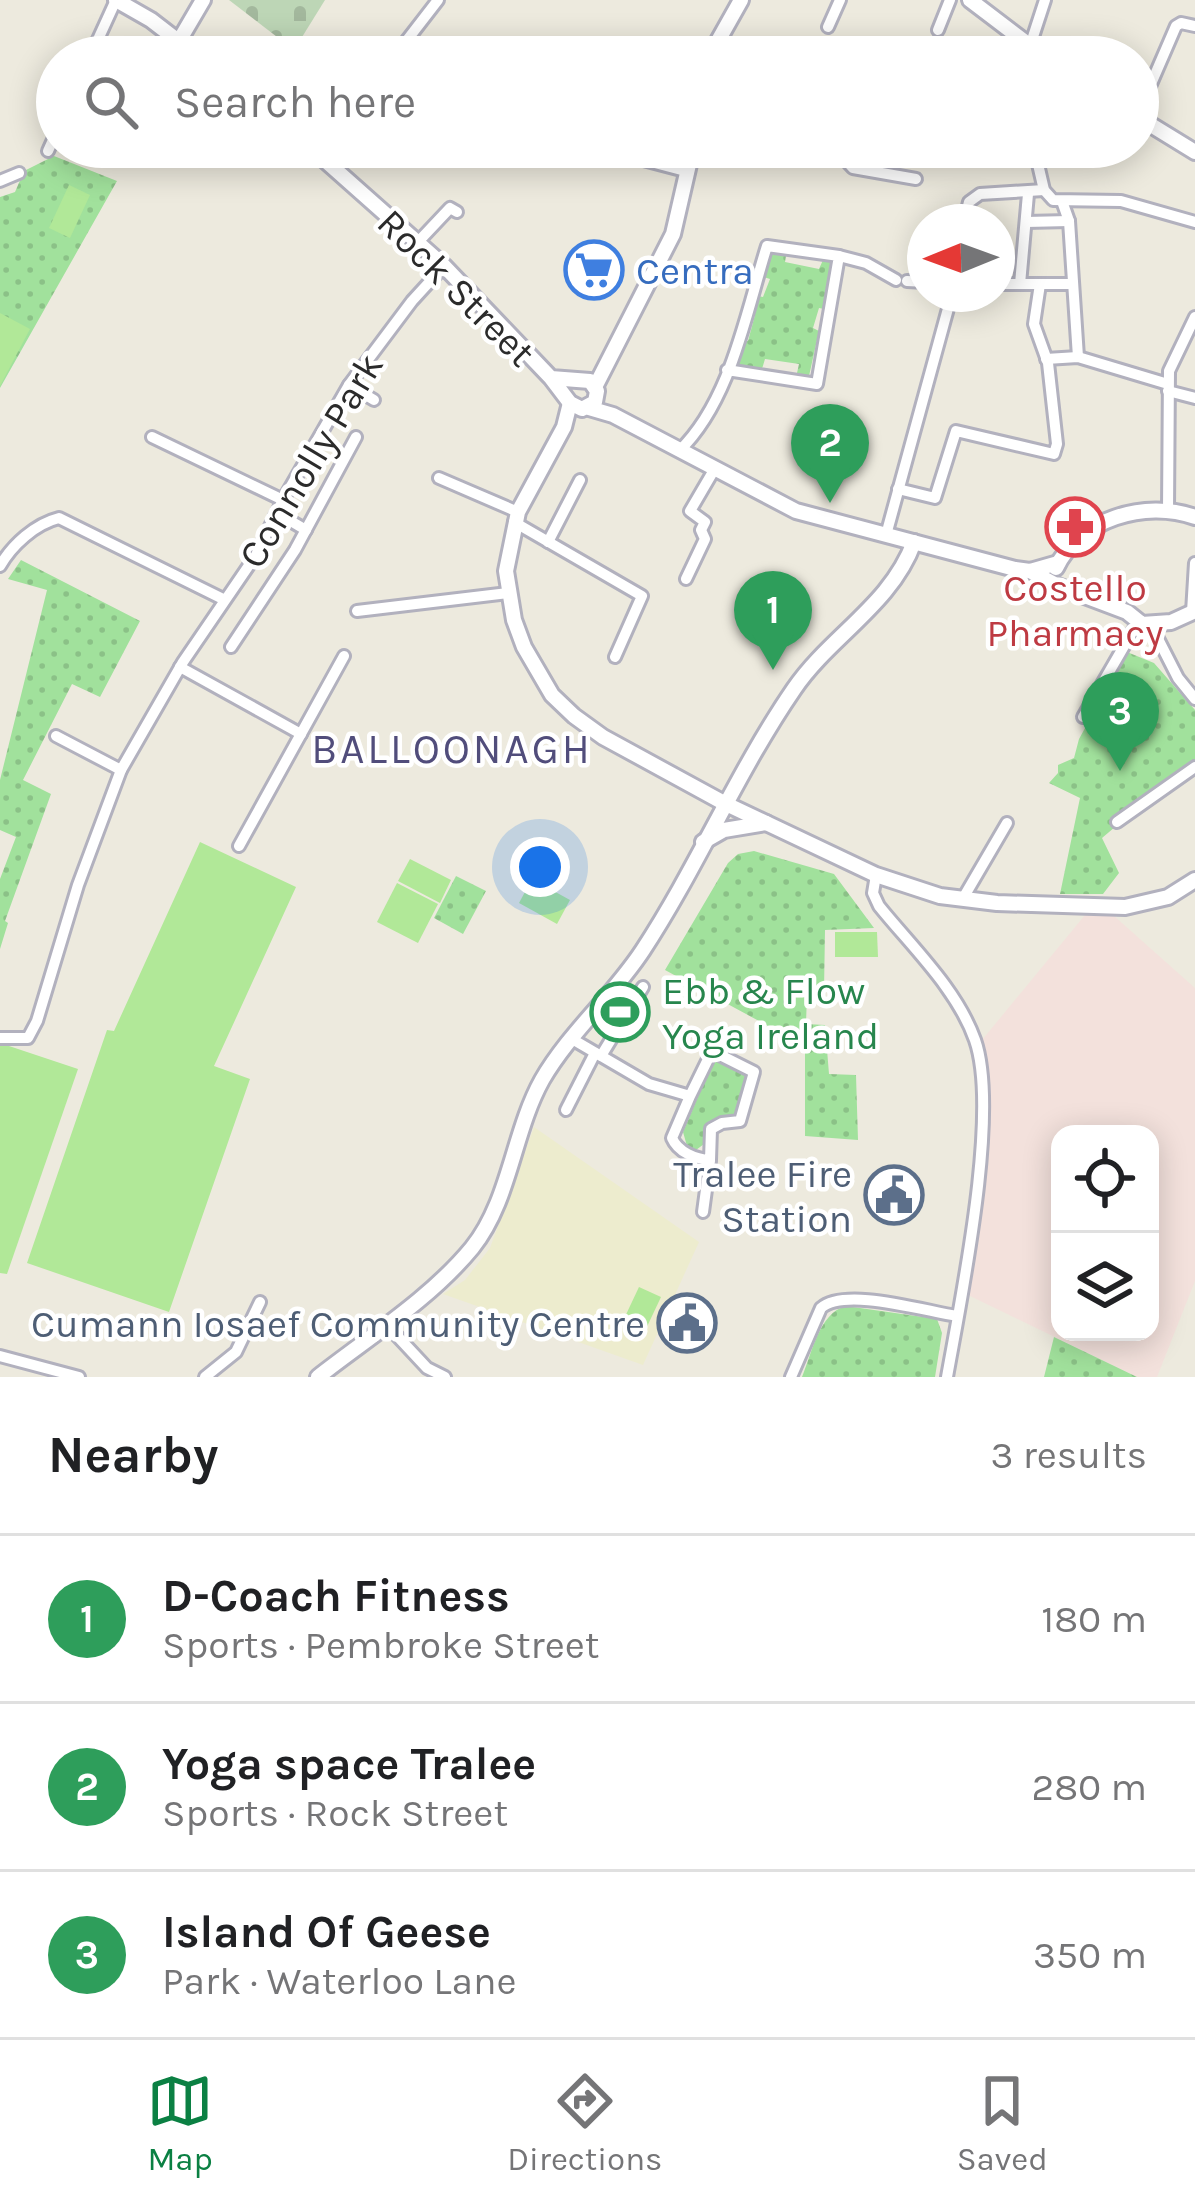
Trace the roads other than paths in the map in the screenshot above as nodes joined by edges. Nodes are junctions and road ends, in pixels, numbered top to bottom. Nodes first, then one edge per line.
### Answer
1 (116, 0) edge
2 (203, 0) edge
3 (438, 0) edge
4 (741, 0) edge
5 (839, 0) edge
6 (950, 0) edge
7 (970, 0) edge
8 (1046, 0) edge
9 (140, 5) edge
10 (1195, 26) edge
11 (828, 27) dead end
12 (938, 30) dead end
13 (100, 36) edge
14 (174, 36) edge
15 (180, 36) edge
16 (410, 36) edge
17 (721, 36) edge
18 (1017, 36) edge
19 (1033, 36) edge
20 (1159, 67) edge
21 (1159, 129) edge
22 (1195, 152) edge
23 (336, 168) edge
24 (679, 168) edge
25 (690, 168) edge
26 (853, 168) edge
27 (1039, 168) edge
28 (689, 172) junction
29 (19, 173) dead end
30 (916, 179) dead end
31 (0, 181) edge
32 (1044, 190) junction
33 (1028, 194) junction
34 (1062, 201) junction
35 (971, 204) edge
36 (457, 212) dead end
37 (1069, 221) junction
38 (1027, 222) junction
39 (1195, 222) edge
40 (417, 242) junction
41 (838, 256) junction
42 (444, 266) junction
43 (907, 280) edge
44 (1015, 284) edge
45 (1020, 284) junction
46 (1040, 284) junction
47 (1072, 284) junction
48 (947, 312) edge
49 (1195, 317) edge
50 (1180, 343) junction
51 (1195, 347) edge
52 (1078, 355) junction
53 (1046, 359) junction
54 (727, 370) junction
55 (350, 385) junction
56 (1168, 388) junction
57 (582, 395) junction
58 (1195, 398) edge
59 (374, 400) dead end
60 (152, 437) dead end
61 (356, 437) dead end
62 (679, 451) junction
63 (714, 470) junction
64 (439, 478) dead end
65 (580, 480) dead end
66 (898, 489) junction
67 (280, 507) junction
68 (1168, 510) junction
69 (516, 517) junction
70 (1195, 517) edge
71 (306, 530) junction
72 (886, 535) junction
73 (548, 542) junction
74 (914, 542) junction
75 (1058, 562) junction
76 (1195, 563) edge
77 (0, 566) edge
78 (1030, 571) junction
79 (686, 579) dead end
80 (1053, 583) junction
81 (508, 593) junction
82 (224, 599) junction
83 (357, 611) dead end
84 (1194, 611) edge
85 (1145, 623) junction
86 (231, 647) dead end
87 (344, 656) dead end
88 (615, 657) dead end
89 (180, 668) junction
90 (1195, 699) edge
91 (1085, 716) dead end
92 (301, 734) junction
93 (56, 736) dead end
94 (1195, 767) edge
95 (121, 770) junction
96 (724, 803) junction
97 (1117, 822) dead end
98 (766, 823) junction
99 (1006, 823) dead end
100 (703, 842) junction
101 (239, 846) dead end
102 (877, 875) junction
103 (1195, 880) edge
104 (962, 900) junction
105 (643, 987) dead end
106 (0, 1038) edge
107 (572, 1039) junction
108 (598, 1054) junction
109 (691, 1096) junction
110 (566, 1110) dead end
111 (710, 1160) junction
112 (703, 1212) dead end
113 (260, 1302) dead end
114 (957, 1316) junction
115 (386, 1324) junction
116 (0, 1356) edge
117 (80, 1377) edge
118 (205, 1377) edge
119 (318, 1377) edge
120 (445, 1377) edge
121 (791, 1377) edge
122 (947, 1377) edge

1 - 9 main road
1 - 13 street
2 - 15 main road
3 - 16 street
4 - 17 main road
5 - 11 street
6 - 12 street
7 - 18 main road
8 - 19 street
9 - 14 main road
10 - 20 street
21 - 22 main road
23 - 40 main road, Rock Street
24 - 28 street
25 - 28 main road
26 - 30 street
27 - 32 street
28 - 57 main road
29 - 31 street
32 - 33 street
32 - 34 street
33 - 35 street
33 - 38 street
34 - 37 street
34 - 39 street
36 - 40 street
37 - 38 street
37 - 47 street
38 - 45 street
40 - 42 main road, Rock Street
41 - 43 street
41 - 54 street
41 - 54 street
42 - 55 street, Connolly Park
42 - 57 main road, Rock Street
44 - 45 street
45 - 46 street
46 - 47 street
46 - 53 street
47 - 52 street
48 - 66 street
49 - 50 street
50 - 51 street
50 - 56 street
52 - 53 street
52 - 56 street
53 - 66 street
54 - 62 street
55 - 59 street
55 - 67 street, Connolly Park
56 - 58 street
56 - 68 street
57 - 62 main road
57 - 69 main road
60 - 67 street
61 - 71 street
62 - 63 main road
63 - 72 main road
63 - 79 street
64 - 69 street
65 - 73 street
66 - 72 street
67 - 71 street
67 - 82 street, Connolly Park
68 - 70 main road
68 - 75 main road
69 - 73 street
69 - 81 main road
71 - 86 street
72 - 74 main road
73 - 88 street
74 - 78 main road
74 - 96 main road
75 - 78 main road
75 - 80 main road
76 - 84 street
77 - 82 street, Connolly Park
78 - 80 main road
80 - 85 main road
81 - 83 street
81 - 96 main road
82 - 89 street, Connolly Park
84 - 85 main road
85 - 90 street
85 - 91 street
87 - 92 street
89 - 92 street
89 - 95 street, Connolly Park
92 - 101 street
93 - 95 street
94 - 97 street
95 - 106 street, Connolly Park
96 - 98 main road
96 - 100 main road
98 - 100 main road
98 - 102 main road
99 - 104 street
100 - 107 main road
102 - 104 main road
102 - 114 street
103 - 104 main road
105 - 108 street
107 - 108 street
107 - 115 main road
108 - 109 street
108 - 110 street
109 - 111 street
109 - 111 street
111 - 112 street
113 - 118 street
114 - 121 street
114 - 122 street
115 - 119 main road
115 - 120 street
116 - 117 street

